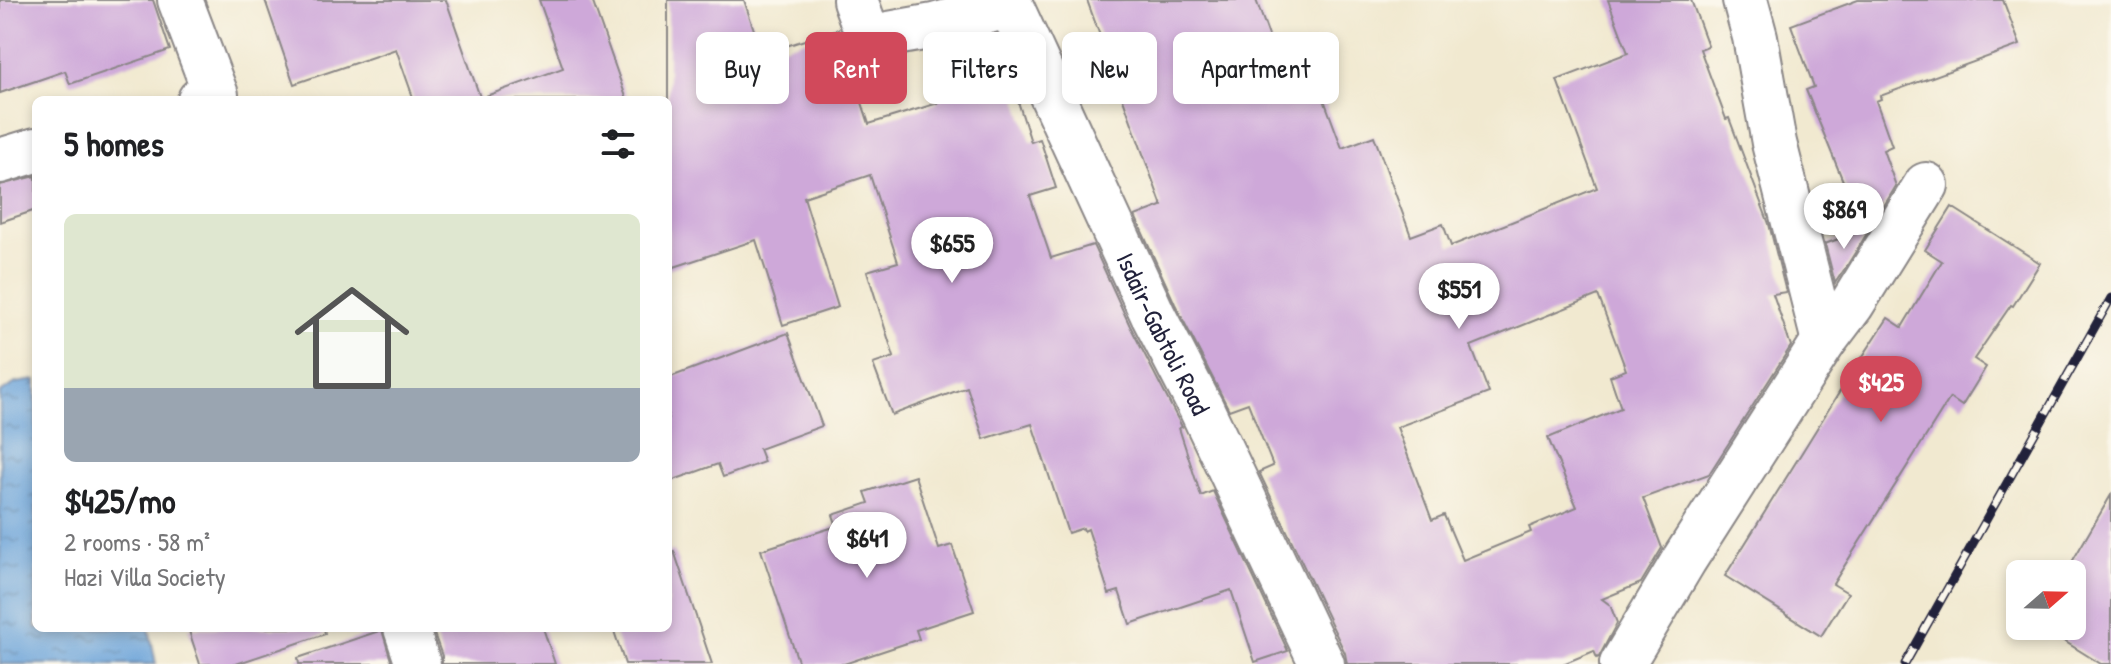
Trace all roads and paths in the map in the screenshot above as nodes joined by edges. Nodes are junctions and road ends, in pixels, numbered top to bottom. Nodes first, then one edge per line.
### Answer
1 (180, 0) edge
2 (855, 0) edge
3 (1745, 0) edge
4 (1009, 2) edge
5 (210, 96) edge
6 (32, 151) edge
7 (0, 161) edge
8 (1926, 185) dead end
9 (1824, 341) junction
10 (407, 632) edge
11 (418, 664) edge
12 (1322, 664) edge
13 (1622, 664) edge

1 - 5 street
2 - 4 street
3 - 9 street
4 - 12 street, Isdair-Gabtoli Road
6 - 7 street
8 - 9 street
9 - 13 street
10 - 11 street

